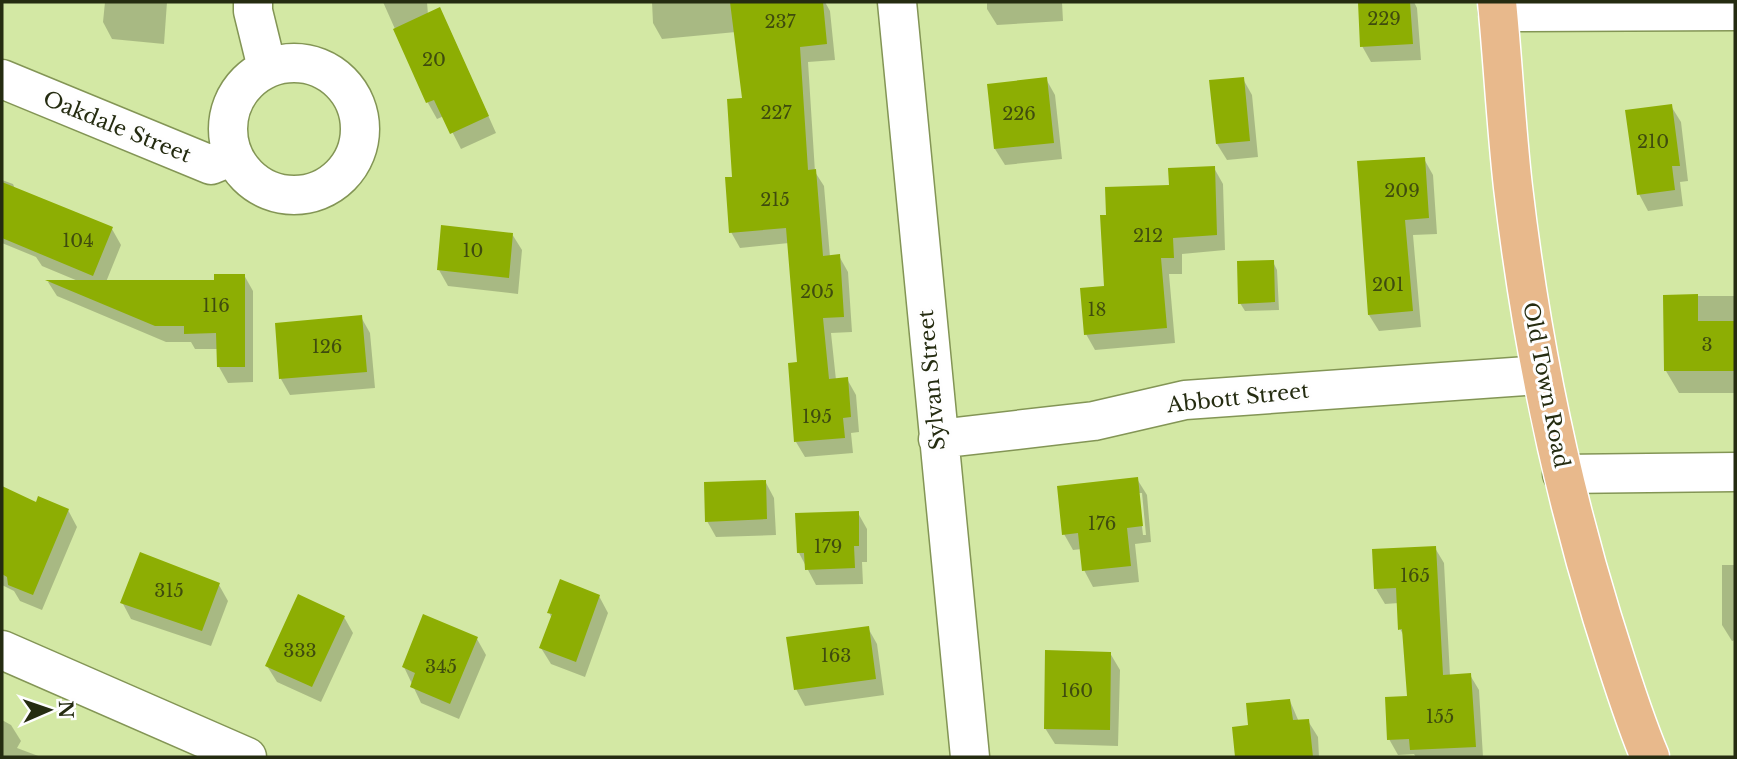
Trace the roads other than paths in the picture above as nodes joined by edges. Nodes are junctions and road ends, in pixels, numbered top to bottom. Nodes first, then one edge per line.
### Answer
1 (253, 2) edge
2 (897, 2) edge
3 (1498, 7) edge
4 (1735, 11) edge
5 (267, 68) junction
6 (2, 79) edge
7 (233, 156) junction
8 (1541, 375) junction
9 (938, 439) junction
10 (1735, 472) edge
11 (1562, 474) junction
12 (2, 650) edge
13 (247, 757) edge
14 (970, 757) edge
15 (1650, 757) edge

1 - 5 street
2 - 9 street, Sylvan Street
3 - 4 street
3 - 8 main road, Old Town Road
5 - 7 street
5 - 7 street
6 - 7 street, Oakdale Street
8 - 9 street, Abbott Street
8 - 11 main road, Old Town Road
9 - 14 street, Sylvan Street
10 - 11 street
11 - 15 main road, Old Town Road
12 - 13 street

